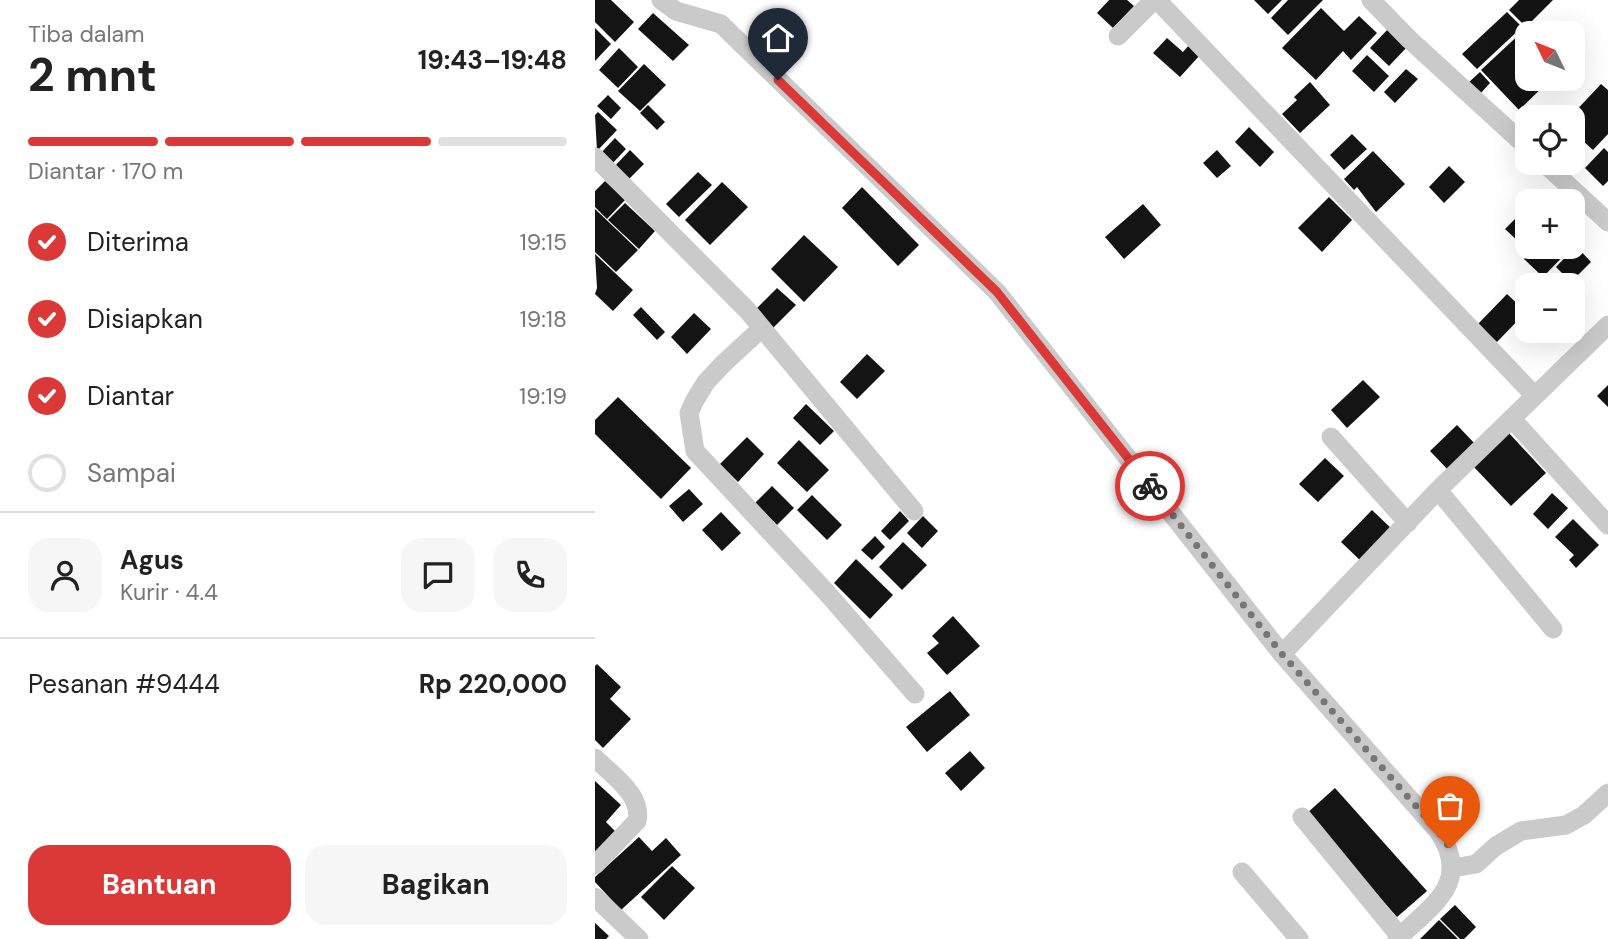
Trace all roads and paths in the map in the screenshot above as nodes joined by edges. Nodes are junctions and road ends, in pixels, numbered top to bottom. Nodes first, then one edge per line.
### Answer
1 (660, 0) edge
2 (1156, 0) edge
3 (1371, 0) edge
4 (1118, 36) dead end
5 (1515, 136) edge
6 (595, 157) edge
7 (1557, 175) edge
8 (1608, 222) edge
9 (1608, 325) edge
10 (762, 328) junction
11 (1535, 396) junction
12 (1512, 419) junction
13 (1331, 437) dead end
14 (1438, 491) junction
15 (914, 511) dead end
16 (1408, 523) junction
17 (1608, 525) edge
18 (1553, 629) dead end
19 (1282, 654) junction
20 (915, 694) dead end
21 (595, 758) edge
22 (1608, 793) edge
23 (1302, 817) dead end
24 (595, 865) edge
25 (1453, 868) junction
26 (1242, 872) dead end
27 (595, 897) edge
28 (1399, 938) edge
29 (639, 939) edge
30 (1299, 939) edge

1 - 19 street
2 - 4 street
2 - 11 street
3 - 5 street
6 - 10 street
7 - 8 street
9 - 11 street
10 - 15 street
10 - 20 street
11 - 12 street
12 - 14 street
12 - 17 street
13 - 16 street
14 - 16 street
14 - 18 street
16 - 19 street
19 - 25 street
21 - 24 street
22 - 25 street
23 - 28 street
25 - 28 street
26 - 30 street
27 - 29 street

